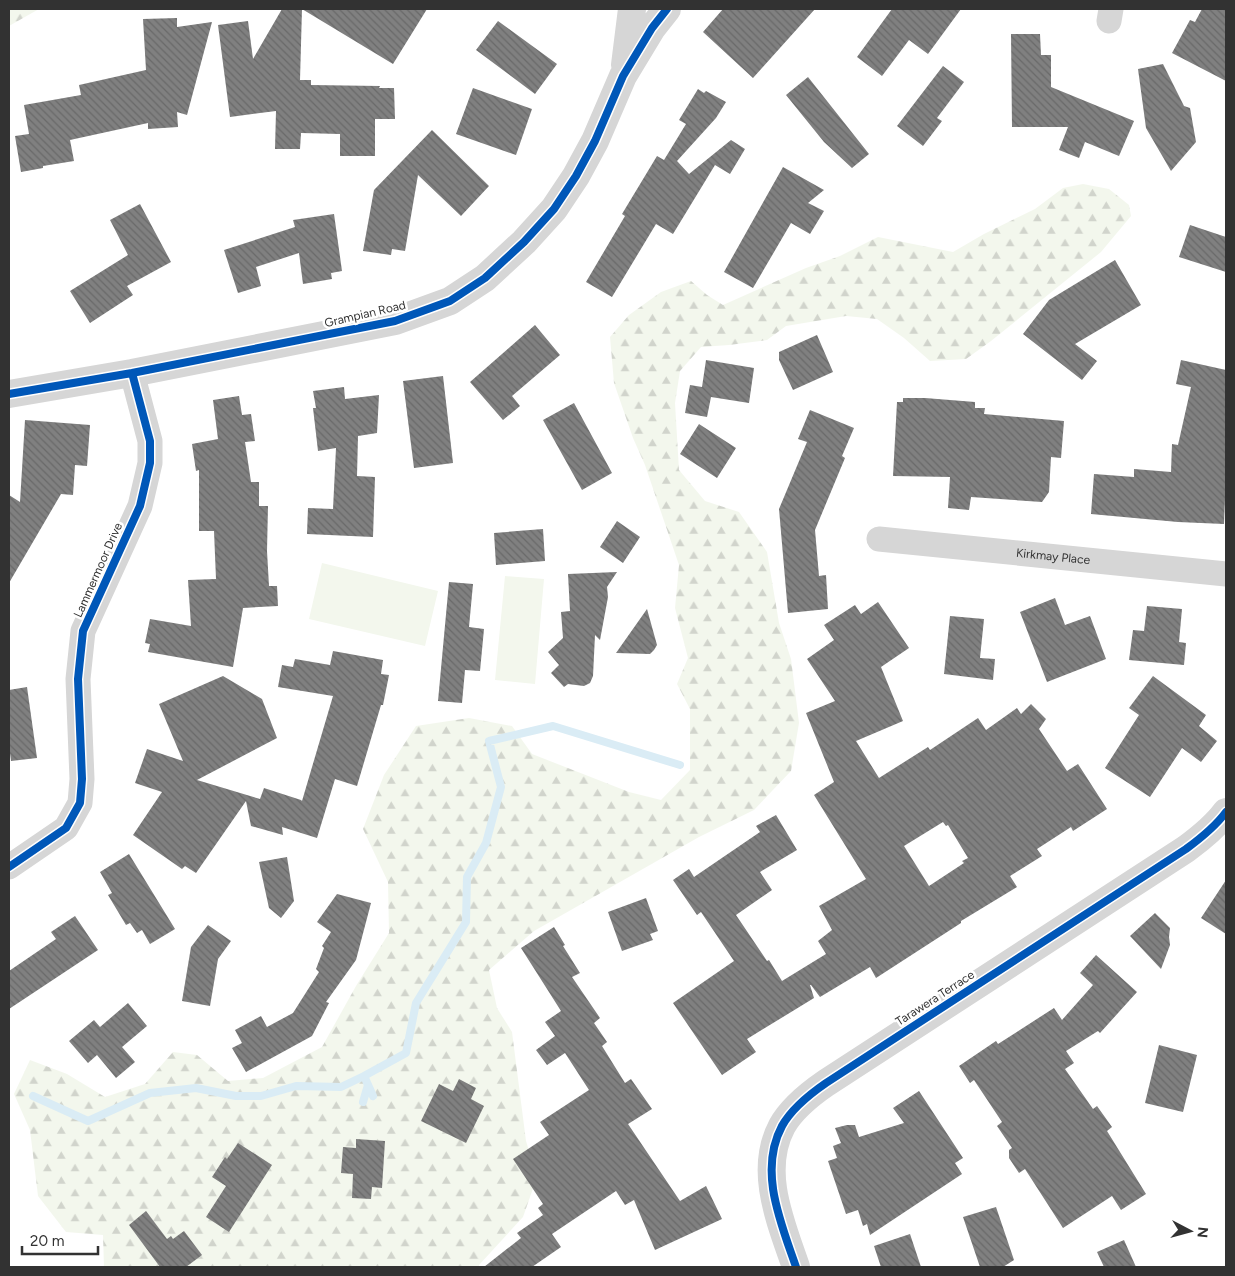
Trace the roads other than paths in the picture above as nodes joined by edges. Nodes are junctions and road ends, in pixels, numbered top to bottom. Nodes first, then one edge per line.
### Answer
1 (632, 9) edge
2 (667, 9) edge
3 (623, 76) junction
4 (132, 373) junction
5 (9, 394) edge
6 (879, 539) dead end
7 (1226, 574) edge
8 (1226, 812) edge
9 (9, 867) edge
10 (796, 1267) edge

1 - 3 street, Grampian Road
2 - 3 street, Grampian Road
3 - 4 street, Grampian Road
4 - 5 street, Grampian Road
4 - 9 street, Lammermoor Drive
6 - 7 street, Kirkmay Place
8 - 10 street, Tarawera Terrace

